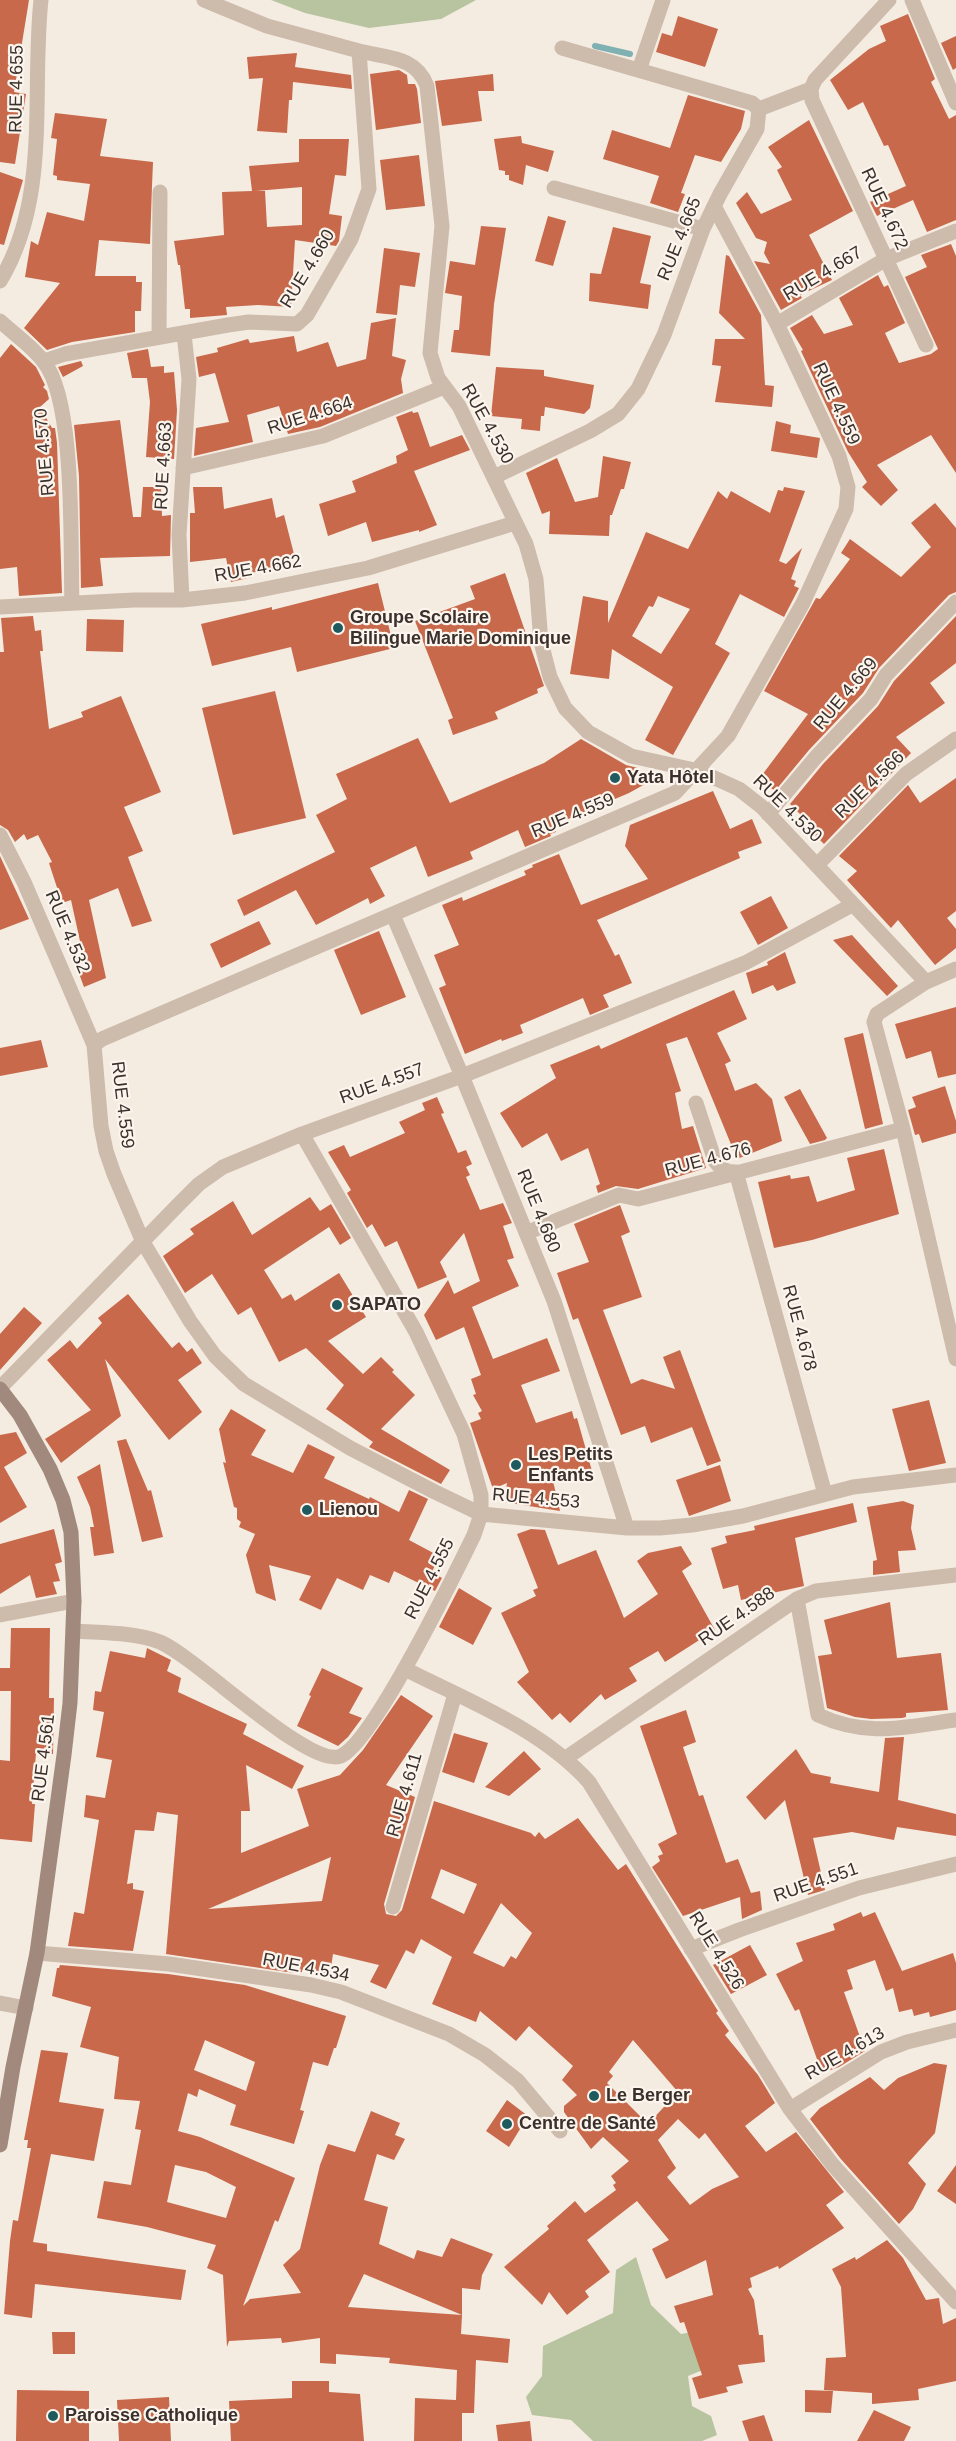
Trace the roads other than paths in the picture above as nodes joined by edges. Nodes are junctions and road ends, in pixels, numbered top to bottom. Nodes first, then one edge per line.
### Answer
1 (40, 0) edge
2 (204, 0) edge
3 (663, 0) edge
4 (889, 0) edge
5 (912, 0) edge
6 (562, 48) dead end
7 (359, 51) junction
8 (639, 70) junction
9 (811, 89) junction
10 (956, 103) edge
11 (759, 109) junction
12 (554, 188) dead end
13 (160, 192) dead end
14 (714, 206) junction
15 (703, 229) junction
16 (956, 231) edge
17 (886, 259) junction
18 (0, 281) edge
19 (0, 321) edge
20 (777, 324) junction
21 (184, 334) junction
22 (159, 336) junction
23 (926, 345) dead end
24 (44, 361) junction
25 (444, 387) junction
26 (183, 468) junction
27 (494, 477) junction
28 (515, 522) junction
29 (182, 600) junction
30 (956, 602) edge
31 (72, 603) junction
32 (0, 607) edge
33 (956, 739) edge
34 (699, 771) junction
35 (768, 814) junction
36 (0, 835) edge
37 (817, 865) junction
38 (847, 908) junction
39 (393, 915) junction
40 (956, 969) edge
41 (926, 982) junction
42 (94, 1046) junction
43 (462, 1076) junction
44 (696, 1103) dead end
45 (903, 1129) junction
46 (302, 1134) junction
47 (736, 1172) junction
48 (526, 1233) junction
49 (143, 1242) junction
50 (956, 1359) edge
51 (0, 1389) edge
52 (956, 1475) edge
53 (825, 1494) junction
54 (482, 1514) junction
55 (627, 1528) junction
56 (956, 1575) edge
57 (797, 1599) junction
58 (74, 1601) junction
59 (0, 1615) edge
60 (74, 1631) junction
61 (405, 1669) junction
62 (455, 1694) junction
63 (956, 1720) edge
64 (566, 1758) junction
65 (956, 1864) edge
66 (393, 1907) dead end
67 (691, 1949) junction
68 (37, 1953) junction
69 (0, 2003) edge
70 (26, 2008) junction
71 (956, 2030) edge
72 (790, 2109) junction
73 (560, 2131) dead end
74 (0, 2145) edge
75 (956, 2302) edge

1 - 18 street, RUE 4.655
2 - 7 street
3 - 8 street
4 - 9 street
5 - 10 street
6 - 8 street
7 - 21 street, RUE 4.660
7 - 25 street, RUE 4.530
8 - 11 street
9 - 11 street
9 - 17 street, RUE 4.672
11 - 14 street, RUE 4.665
12 - 15 street
13 - 22 street
14 - 15 street, RUE 4.665
14 - 20 street, RUE 4.559
15 - 27 street, RUE 4.665
16 - 17 street, RUE 4.667
17 - 20 street, RUE 4.667
17 - 23 street, RUE 4.672
19 - 24 street, RUE 4.570
20 - 34 street, RUE 4.559
21 - 22 street, RUE 4.660
21 - 26 street, RUE 4.663
22 - 24 street, RUE 4.660
24 - 31 street, RUE 4.570
25 - 26 street, RUE 4.664
25 - 27 street, RUE 4.530
26 - 29 street, RUE 4.663
27 - 28 street, RUE 4.530
28 - 29 street, RUE 4.662
28 - 34 street, RUE 4.530
29 - 31 street, RUE 4.662
30 - 35 street, RUE 4.669
31 - 32 street, RUE 4.662
33 - 37 street, RUE 4.566
34 - 35 street, RUE 4.530
34 - 39 street, RUE 4.559
35 - 37 street, RUE 4.530
36 - 42 street, RUE 4.532
37 - 38 street, RUE 4.530
38 - 41 street, RUE 4.530
38 - 43 street, RUE 4.557
39 - 42 street, RUE 4.559
39 - 43 street, RUE 4.680
40 - 41 street
41 - 45 street
42 - 49 street, RUE 4.559
43 - 46 street, RUE 4.557
43 - 48 street, RUE 4.680
44 - 47 street
45 - 47 street, RUE 4.676
45 - 50 street
46 - 49 street, RUE 4.557
46 - 54 street
47 - 48 street, RUE 4.676
47 - 53 street, RUE 4.678
48 - 55 street, RUE 4.680
49 - 51 street, RUE 4.557
49 - 54 street, RUE 4.553
51 - 58 main road, RUE 4.561
52 - 53 street, RUE 4.553
53 - 55 street, RUE 4.553
54 - 55 street, RUE 4.553
54 - 61 street, RUE 4.555
56 - 57 street, RUE 4.588
57 - 63 street
57 - 64 street, RUE 4.588
58 - 59 street
58 - 60 main road, RUE 4.561
60 - 61 street, RUE 4.555
60 - 68 main road, RUE 4.561
61 - 62 street, RUE 4.526
62 - 64 street, RUE 4.526
62 - 66 street, RUE 4.611
64 - 67 street, RUE 4.526
65 - 67 street, RUE 4.551
67 - 72 street, RUE 4.526
68 - 70 main road, RUE 4.561
68 - 73 street, RUE 4.534
69 - 70 street
70 - 74 main road, RUE 4.561
71 - 72 street, RUE 4.613
72 - 75 street, RUE 4.526

